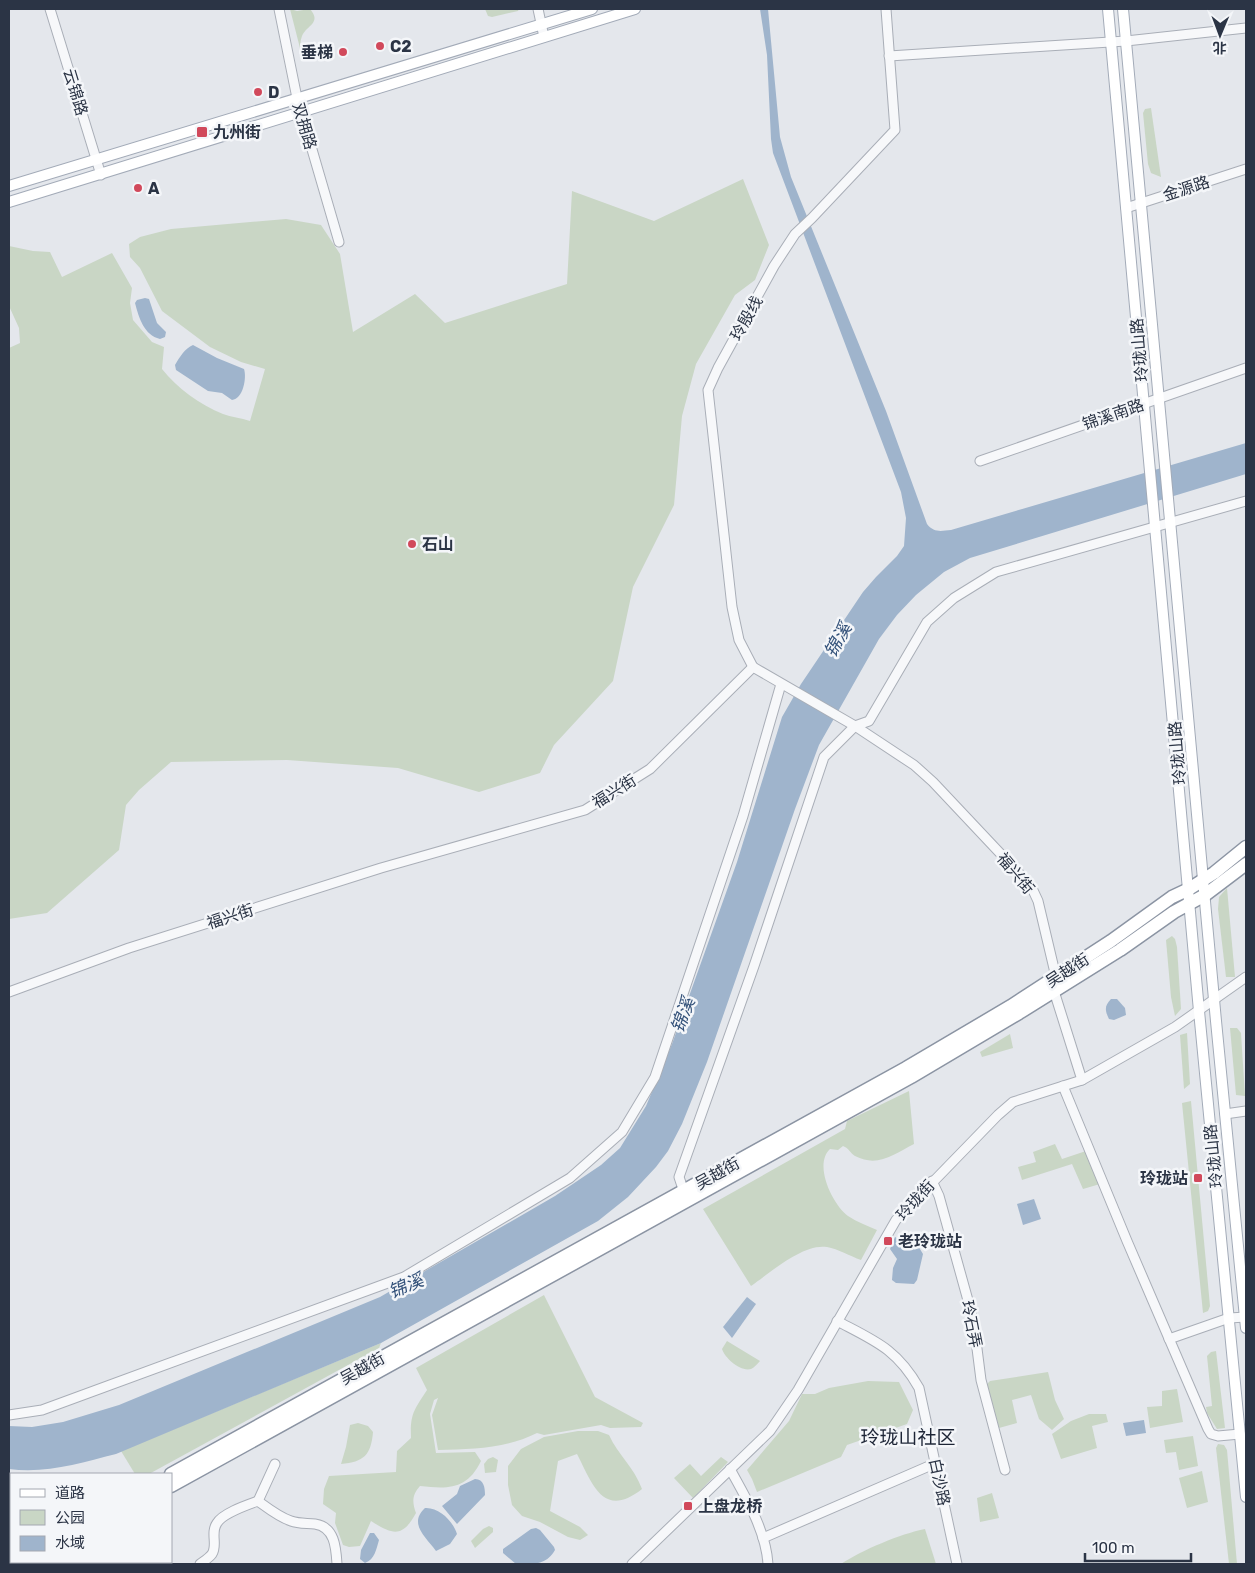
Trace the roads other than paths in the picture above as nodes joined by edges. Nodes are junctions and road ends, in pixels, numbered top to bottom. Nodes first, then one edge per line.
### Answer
1 (50, 9) edge
2 (279, 9) edge
3 (538, 9) edge
4 (592, 9) edge
5 (635, 9) edge
6 (886, 9) edge
7 (1108, 9) edge
8 (1123, 9) edge
9 (541, 24) junction
10 (1246, 28) edge
11 (544, 37) junction
12 (1126, 41) junction
13 (1111, 42) junction
14 (889, 56) junction
15 (297, 98) junction
16 (302, 112) junction
17 (97, 159) junction
18 (1246, 168) edge
19 (102, 175) junction
20 (9, 186) edge
21 (9, 202) edge
22 (1141, 203) junction
23 (1126, 208) junction
24 (339, 242) dead end
25 (1246, 368) edge
26 (1159, 398) junction
27 (1144, 404) junction
28 (980, 461) dead end
29 (1246, 501) edge
30 (1170, 521) junction
31 (1156, 525) junction
32 (753, 667) junction
33 (781, 684) junction
34 (855, 726) junction
35 (1246, 846) edge
36 (1246, 864) edge
37 (1204, 879) junction
38 (1189, 889) junction
39 (1205, 895) junction
40 (1190, 903) junction
41 (1056, 977) junction
42 (1246, 977) edge
43 (1054, 991) junction
44 (9, 992) edge
45 (1214, 1000) junction
46 (1199, 1011) junction
47 (1082, 1080) junction
48 (1063, 1086) junction
49 (1246, 1111) edge
50 (1225, 1114) junction
51 (932, 1181) junction
52 (684, 1192) junction
53 (1246, 1317) edge
54 (1229, 1318) junction
55 (837, 1321) junction
56 (1246, 1328) edge
57 (1169, 1339) junction
58 (9, 1415) edge
59 (1240, 1434) junction
60 (936, 1463) junction
61 (275, 1464) dead end
62 (730, 1469) junction
63 (1005, 1470) dead end
64 (172, 1473) edge
65 (172, 1485) edge
66 (1246, 1497) edge
67 (258, 1500) junction
68 (763, 1538) junction
69 (200, 1564) edge
70 (337, 1564) edge
71 (632, 1564) edge
72 (768, 1564) edge
73 (957, 1564) edge

1 - 17 street, 云锦路
2 - 15 street, 双拥路
3 - 9 street
4 - 9 main road
5 - 11 main road
6 - 14 street, 玲殷线
7 - 13 main road, 玲珑山路
8 - 12 main road, 玲珑山路
9 - 11 street
9 - 15 main road
10 - 12 street
11 - 16 main road
12 - 13 street
12 - 22 main road, 玲珑山路
13 - 14 street
13 - 23 main road, 玲珑山路
14 - 32 street, 玲殷线
15 - 16 street, 双拥路
15 - 17 main road
16 - 19 main road
16 - 24 street, 双拥路
17 - 19 street, 云锦路
17 - 20 main road
18 - 22 street, 金源路
19 - 21 main road
22 - 23 street, 金源路
22 - 26 main road, 玲珑山路
23 - 27 main road, 玲珑山路
25 - 26 street, 锦溪南路
26 - 27 street, 锦溪南路
26 - 30 main road, 玲珑山路
27 - 28 street, 锦溪南路
27 - 31 main road, 玲珑山路
29 - 30 street
30 - 31 street
30 - 37 main road, 玲珑山路
31 - 34 street
31 - 38 main road, 玲珑山路
32 - 33 street, 福兴街
32 - 44 street, 福兴街
33 - 34 street, 福兴街
33 - 58 street
34 - 41 street, 福兴街
34 - 52 street
35 - 37 highway, 吴越街
36 - 39 highway, 吴越街
37 - 38 highway, 吴越街
37 - 39 main road, 玲珑山路
38 - 40 main road, 玲珑山路
38 - 41 highway, 吴越街
39 - 40 highway, 吴越街
39 - 45 main road, 玲珑山路
40 - 43 highway, 吴越街
40 - 46 main road, 玲珑山路
41 - 52 highway, 吴越街
42 - 45 street, 玲珑街
43 - 47 street
43 - 65 highway, 吴越街
45 - 46 street, 玲珑街
45 - 50 main road, 玲珑山路
46 - 47 street, 玲珑街
46 - 54 main road, 玲珑山路
47 - 48 street, 玲珑街
48 - 51 street, 玲珑街
48 - 57 street
49 - 50 street
50 - 53 main road, 玲珑山路
51 - 55 street, 玲珑街
51 - 63 street, 玲石弄
52 - 64 highway, 吴越街
53 - 54 street
53 - 56 main road, 玲珑山路
54 - 57 street
54 - 59 main road, 玲珑山路
55 - 60 street, 白沙路
55 - 62 street, 玲珑街
57 - 59 street
59 - 66 main road, 玲珑山路
60 - 68 street
60 - 73 street, 白沙路
61 - 67 street
62 - 68 street
62 - 71 street, 玲珑街
67 - 69 street
67 - 70 street
68 - 72 street

